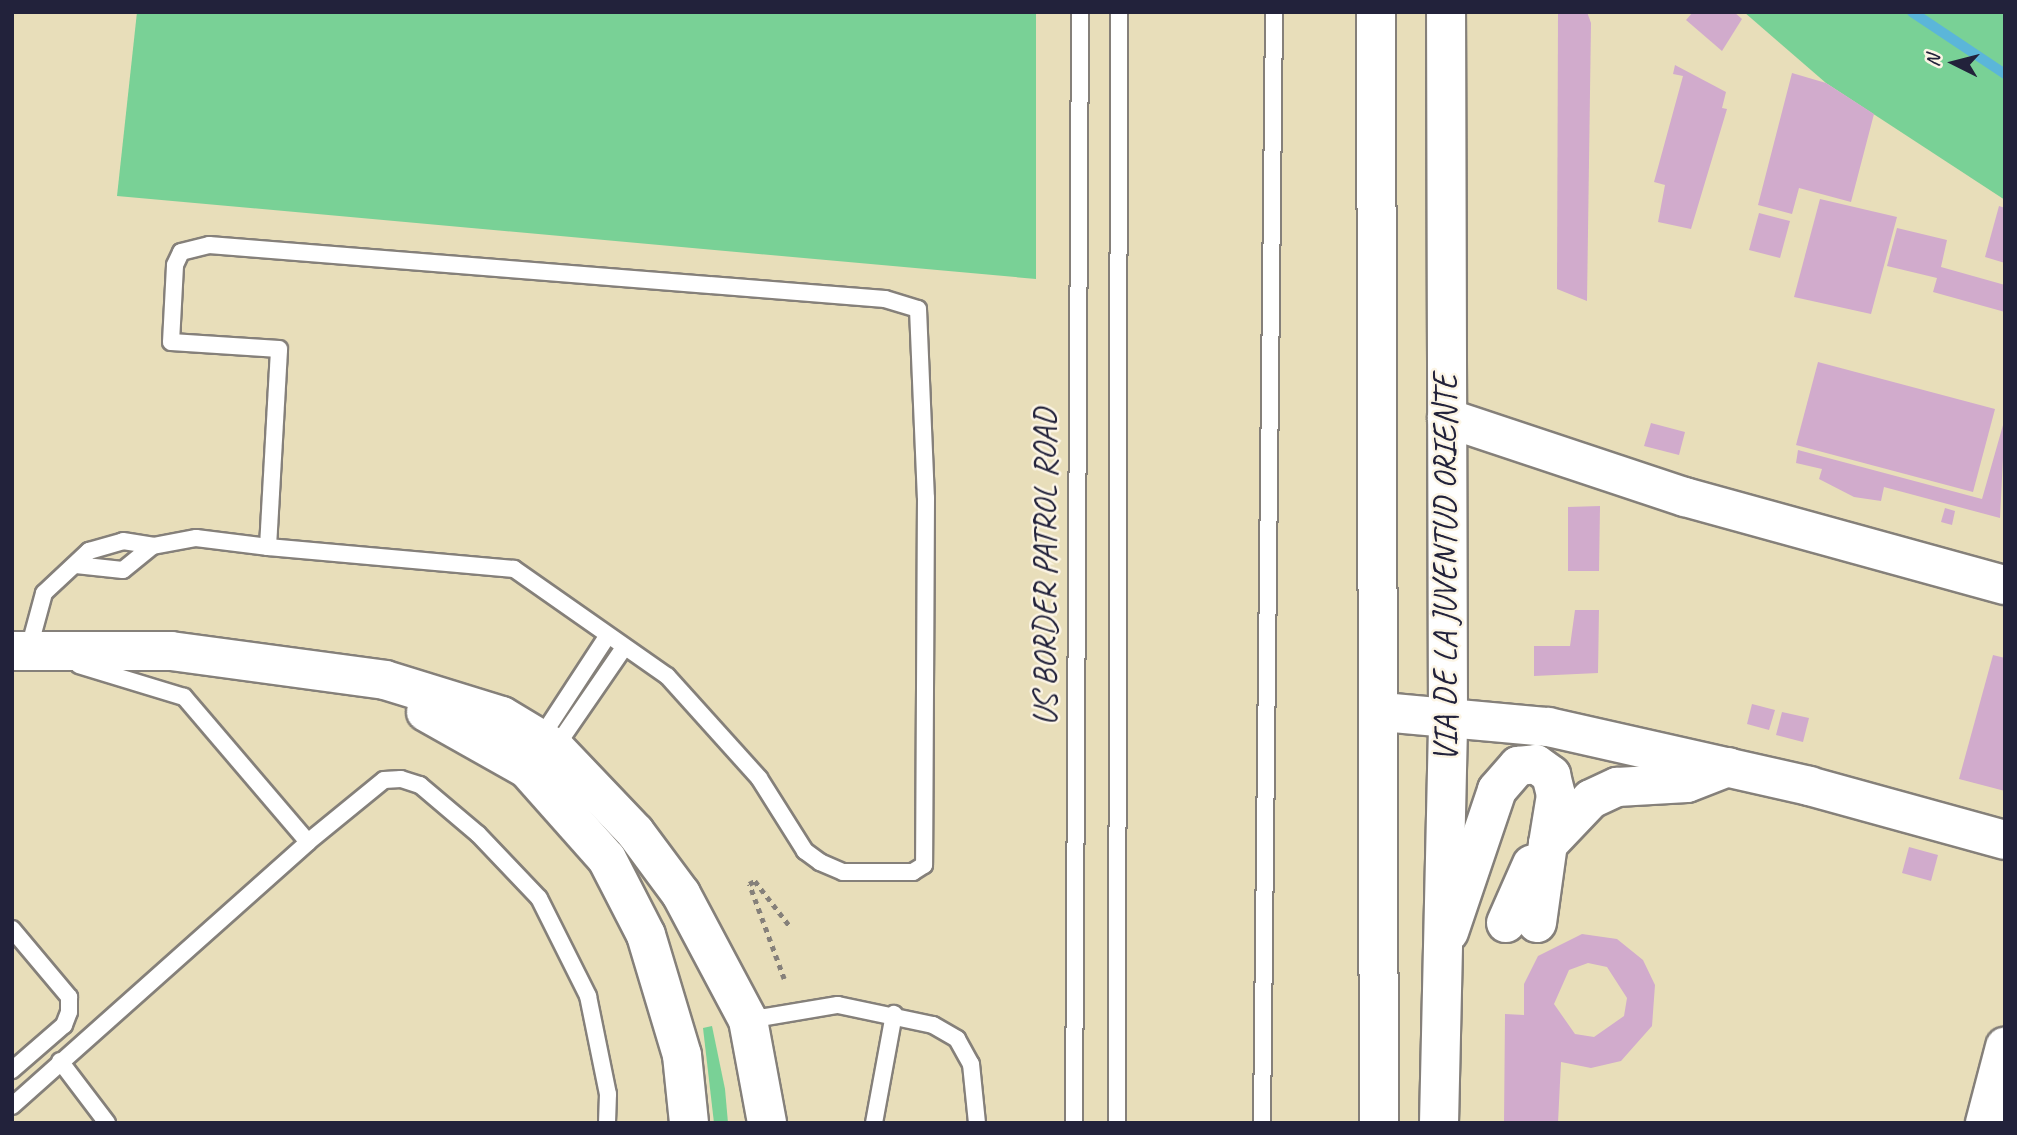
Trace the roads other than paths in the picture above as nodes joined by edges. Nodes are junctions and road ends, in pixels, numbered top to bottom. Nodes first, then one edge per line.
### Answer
1 (1080, 12) edge
2 (1119, 12) edge
3 (1274, 12) edge
4 (1376, 12) edge
5 (1446, 12) edge
6 (1447, 418) junction
7 (153, 546) junction
8 (268, 547) junction
9 (76, 565) junction
10 (2005, 585) edge
11 (606, 638) junction
12 (622, 649) junction
13 (20, 652) edge
14 (323, 670) junction
15 (1382, 712) junction
16 (1448, 717) junction
17 (547, 743) junction
18 (1728, 767) junction
19 (2005, 840) edge
20 (308, 842) junction
21 (1548, 844) junction
22 (12, 929) edge
23 (1440, 953) junction
24 (894, 1014) junction
25 (748, 1020) junction
26 (2005, 1047) edge
27 (60, 1061) junction
28 (12, 1070) edge
29 (12, 1106) edge
30 (107, 1123) edge
31 (607, 1123) edge
32 (689, 1123) edge
33 (767, 1123) edge
34 (874, 1123) edge
35 (977, 1123) edge
36 (1074, 1123) edge
37 (1117, 1123) edge
38 (1262, 1123) edge
39 (1379, 1123) edge
40 (1439, 1123) edge
41 (1985, 1123) edge

1 - 36 lane, US BORDER PATROL ROAD
2 - 37 lane
3 - 38 lane
4 - 15 main road, VIA DE LA JUVENTUD ORIENTE
5 - 6 main road, VIA DE LA JUVENTUD ORIENTE
6 - 10 main road
6 - 16 main road, VIA DE LA JUVENTUD ORIENTE
7 - 8 lane
7 - 9 lane
7 - 9 lane
8 - 11 lane
8 - 12 lane
9 - 13 lane
11 - 12 lane
11 - 17 lane
12 - 17 lane
13 - 14 main road
13 - 20 lane
14 - 17 main road
14 - 32 main road
15 - 16 main road
15 - 39 main road, VIA DE LA JUVENTUD ORIENTE
16 - 18 main road
16 - 23 main road, VIA DE LA JUVENTUD ORIENTE
17 - 25 main road
18 - 19 main road
18 - 21 main road
20 - 27 lane
20 - 31 lane
21 - 21 main road
21 - 23 main road
22 - 28 lane
23 - 40 main road, VIA DE LA JUVENTUD ORIENTE
24 - 25 lane
24 - 34 lane
24 - 35 lane
25 - 33 main road
26 - 41 main road
27 - 29 lane
27 - 30 lane

